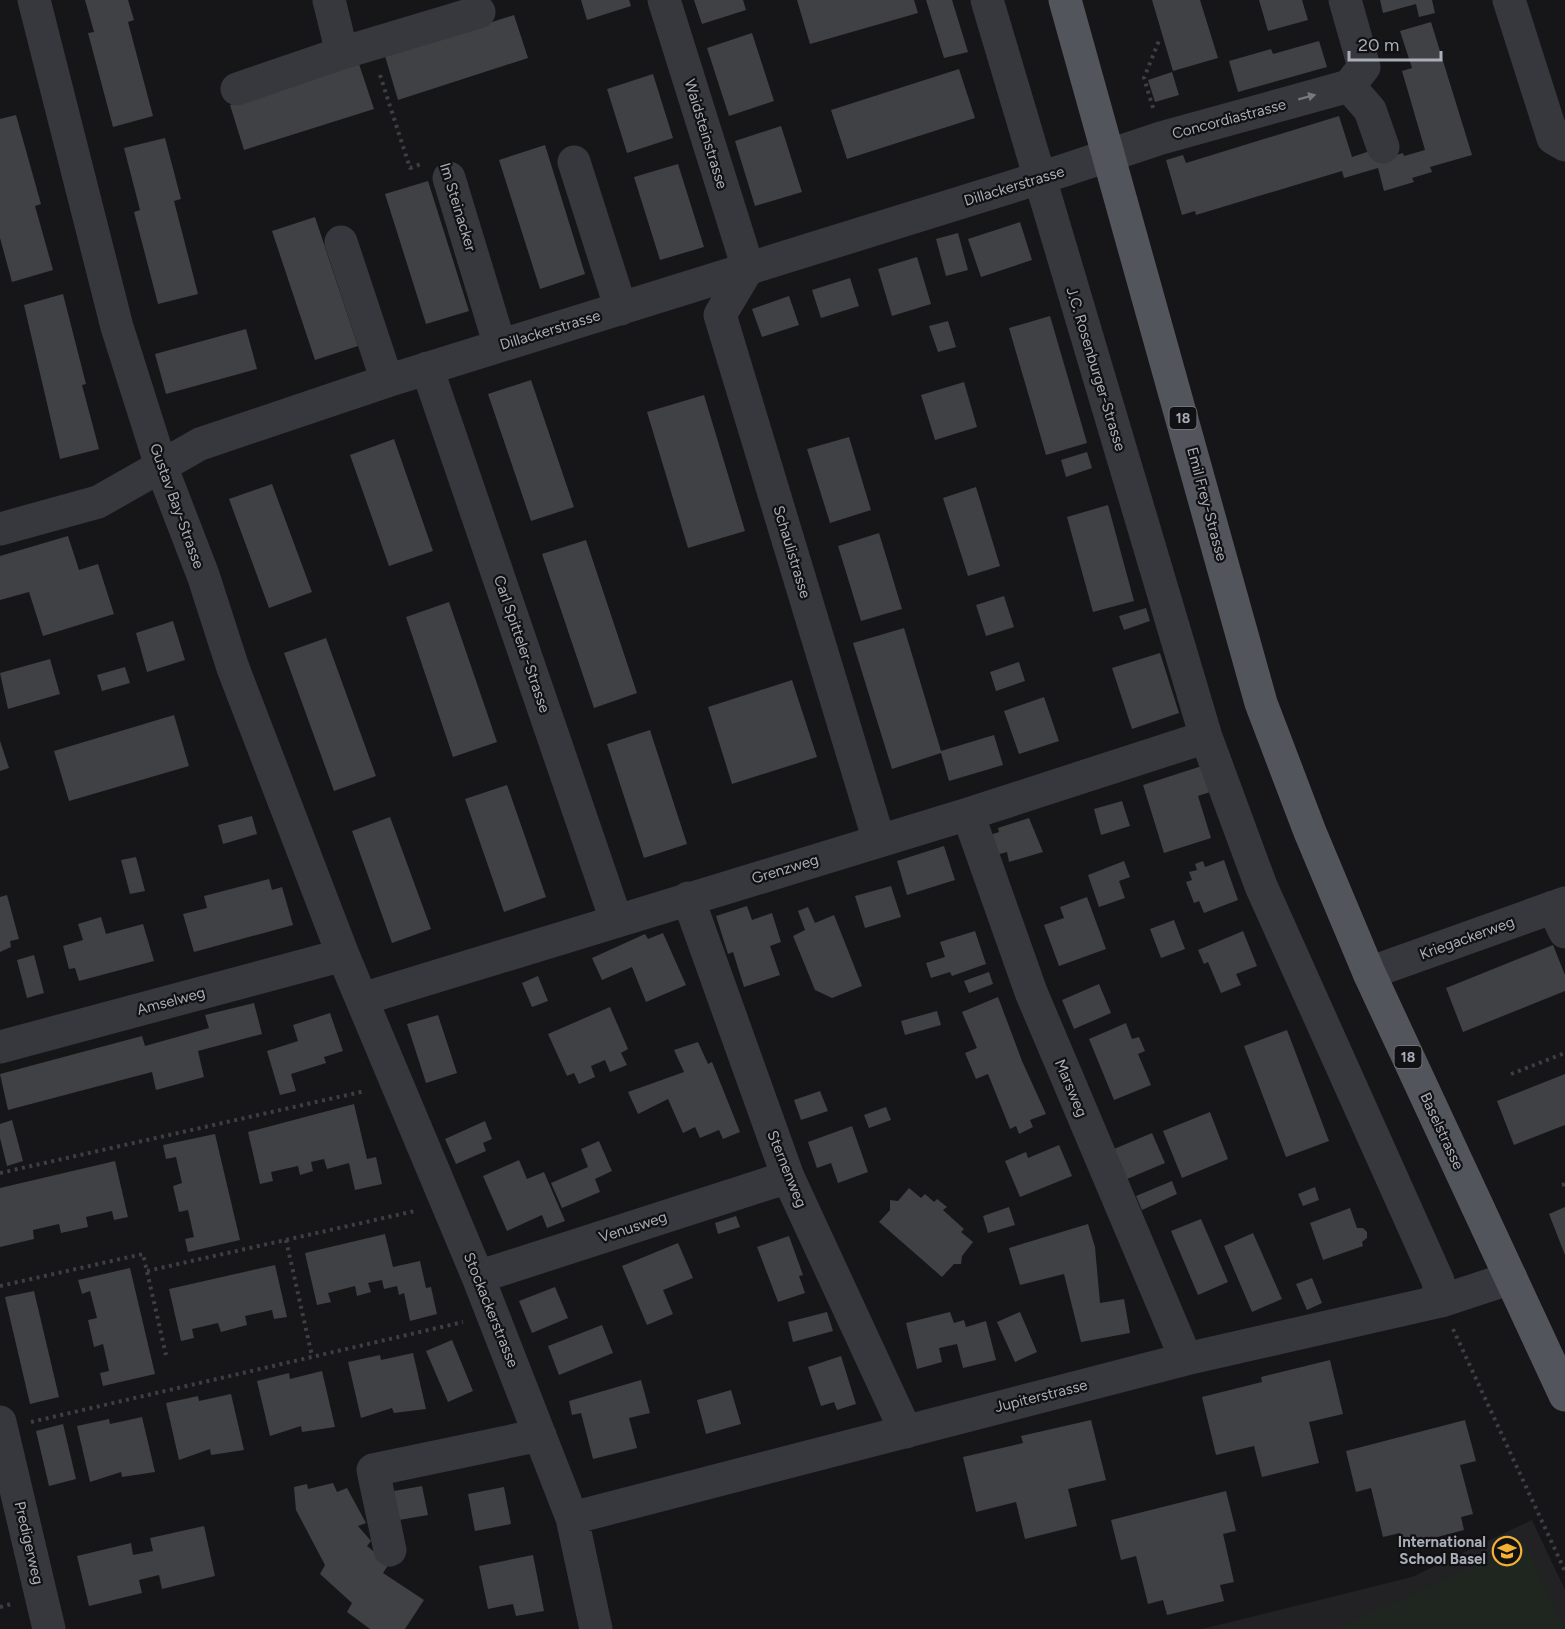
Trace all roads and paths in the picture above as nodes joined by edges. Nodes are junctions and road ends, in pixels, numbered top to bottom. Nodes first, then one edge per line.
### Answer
1 (34, 0) edge
2 (329, 0) edge
3 (664, 0) edge
4 (987, 0) edge
5 (1065, 0) edge
6 (1345, 0) edge
7 (1509, 0) edge
8 (479, 12) dead end
9 (1160, 38) dead end
10 (356, 48) junction
11 (1349, 86) junction
12 (237, 89) dead end
13 (1161, 138) junction
14 (1565, 145) edge
15 (1383, 147) dead end
16 (1111, 156) junction
17 (574, 162) dead end
18 (449, 178) joint
19 (1038, 178) junction
20 (341, 242) dead end
21 (748, 268) junction
22 (621, 309) junction
23 (500, 346) junction
24 (427, 369) junction
25 (387, 381) junction
26 (161, 466) junction
27 (0, 529) edge
28 (1206, 737) junction
29 (968, 814) junction
30 (1310, 832) joint
31 (879, 841) junction
32 (688, 898) junction
33 (1561, 914) edge
34 (616, 920) junction
35 (343, 955) junction
36 (1369, 974) junction
37 (362, 999) junction
38 (0, 1047) edge
39 (1565, 1053) edge
40 (1511, 1074) dead end
41 (398, 1084) junction
42 (0, 1173) edge
43 (788, 1177) junction
44 (448, 1204) junction
45 (286, 1240) junction
46 (147, 1271) junction
47 (478, 1277) junction
48 (1511, 1278) junction
49 (0, 1286) edge
50 (1440, 1301) junction
51 (493, 1315) junction
52 (166, 1355) dead end
53 (312, 1357) junction
54 (1186, 1359) junction
55 (1565, 1395) edge
56 (1, 1426) edge
57 (906, 1432) junction
58 (540, 1435) junction
59 (572, 1518) junction
60 (390, 1550) dead end
61 (1565, 1571) edge
62 (49, 1629) edge
63 (596, 1629) edge

1 - 26 street, Gustav Bay-Strasse
2 - 10 street
3 - 21 street, Waidsteinstrasse
4 - 19 street, J.C. Rosenburger-Strasse
5 - 16 main road, Emil Frey-Strasse / 18
6 - 11 street
7 - 14 street
8 - 10 street
9 - 13 path
10 - 12 street
10 - 18 path, Im Steinacker
13 -> 11 street, Concordiastrasse
11 - 15 street
13 - 16 street, Concordiastrasse
16 - 19 street, Dillackerstrasse
16 - 30 main road, Emil Frey-Strasse / 18
17 - 22 street
18 - 23 street, Im Steinacker
19 - 21 street, Dillackerstrasse
19 - 28 street, J.C. Rosenburger-Strasse
20 - 25 street
21 - 22 street, Dillackerstrasse
21 - 31 street, Schaulistrasse
22 - 23 street, Dillackerstrasse
23 - 24 street, Dillackerstrasse
24 - 25 street, Dillackerstrasse
24 - 34 street, Carl Spitteler-Strasse
25 - 26 street, Dillackerstrasse
26 - 27 street, Dillackerstrasse
26 - 35 street, Gustav Bay-Strasse
28 - 29 street, Grenzweg
28 - 50 street
29 - 31 street, Grenzweg
29 - 54 street, Marsweg
30 - 36 main road, Baselstrasse / 18
31 - 32 street, Grenzweg
32 - 34 street, Grenzweg
32 - 43 street, Sternenweg
33 - 36 street, Kriegackerweg
34 - 37 street, Grenzweg
35 - 37 street, Gustav Bay-Strasse
35 - 38 street, Amselweg
36 - 48 main road, Baselstrasse / 18
37 - 41 street, Stockackerstrasse
39 - 40 path
41 - 42 path
41 - 44 street, Stockackerstrasse
43 - 47 street, Venusweg
43 - 57 street, Sternenweg
44 - 45 path
44 - 47 street, Stockackerstrasse
45 - 46 path
45 - 53 path
46 - 49 path
46 - 52 path
47 - 51 street, Stockackerstrasse
48 - 50 street, Jupiterstrasse
48 - 55 main road, Baselstrasse / 18
50 - 54 street, Jupiterstrasse
50 - 61 path
51 - 53 path
51 - 58 street, Stockackerstrasse
53 - 56 path
54 - 57 street, Jupiterstrasse
56 - 62 street, Predigerweg
57 - 59 street, Jupiterstrasse
58 - 59 street, Stockackerstrasse
58 - 60 street
59 - 63 street, Stockackerstrasse

